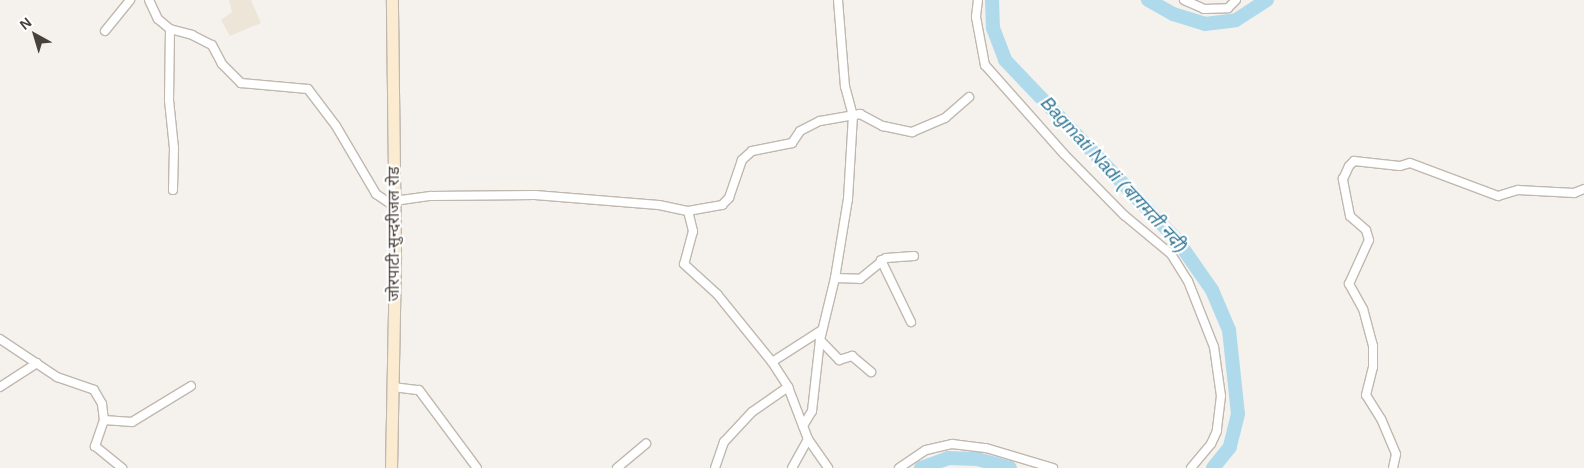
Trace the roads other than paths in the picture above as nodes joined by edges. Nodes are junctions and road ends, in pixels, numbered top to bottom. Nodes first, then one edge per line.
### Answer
1 (130, 0) edge
2 (149, 0) edge
3 (392, 0) edge
4 (838, 0) edge
5 (978, 0) edge
6 (1184, 0) edge
7 (1236, 0) edge
8 (170, 29) junction
9 (105, 31) dead end
10 (969, 97) dead end
11 (852, 113) junction
12 (1584, 188) edge
13 (174, 190) dead end
14 (395, 204) junction
15 (688, 211) junction
16 (914, 256) dead end
17 (881, 260) junction
18 (835, 278) junction
19 (910, 322) dead end
20 (822, 330) junction
21 (0, 339) edge
22 (820, 340) junction
23 (772, 362) junction
24 (37, 364) junction
25 (871, 372) dead end
26 (191, 386) dead end
27 (0, 387) edge
28 (393, 387) junction
29 (788, 387) junction
30 (104, 420) junction
31 (803, 426) junction
32 (808, 439) junction
33 (646, 444) dead end
34 (122, 468) edge
35 (391, 468) edge
36 (477, 468) edge
37 (617, 468) edge
38 (715, 468) edge
39 (792, 468) edge
40 (828, 468) edge
41 (899, 468) edge
42 (1053, 468) edge
43 (1191, 468) edge
44 (1393, 468) edge

1 - 9 street
2 - 8 street
3 - 14 main road, जोरपाटी-सुन्दरीजल रोड
4 - 11 street
5 - 43 street
6 - 7 street
8 - 13 street
8 - 14 street
10 - 11 street
11 - 15 street
11 - 18 street
12 - 44 street
14 - 15 street
14 - 28 main road, जोरपाटी-सुन्दरीजल रोड
15 - 23 street
16 - 17 street
17 - 18 street
17 - 19 street
18 - 20 street
20 - 22 street
20 - 23 street
21 - 24 street
22 - 25 street
22 - 31 street
23 - 29 street
24 - 27 street
24 - 30 street
26 - 30 street
28 - 35 main road, जोरपाटी-सुन्दरीजल रोड
28 - 36 street
29 - 31 street
29 - 38 street
30 - 34 street
31 - 32 street
32 - 39 street
32 - 40 street
33 - 37 street
41 - 42 street

